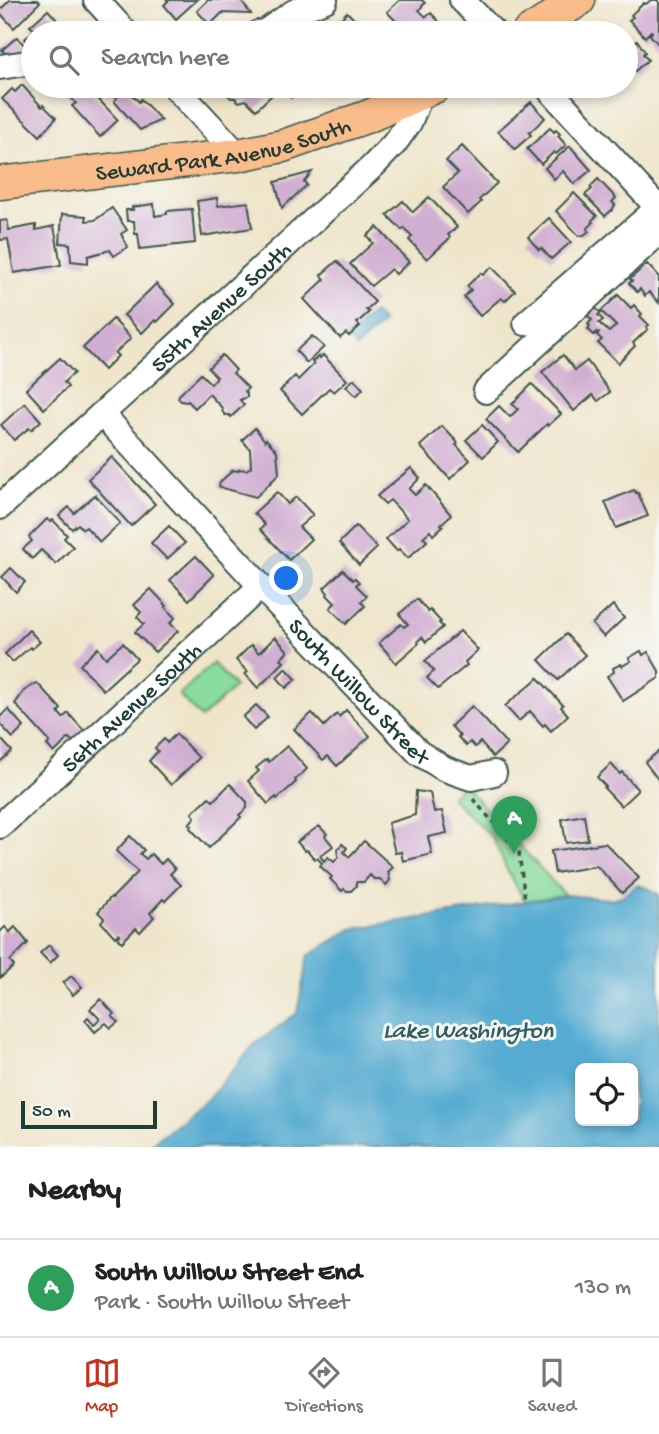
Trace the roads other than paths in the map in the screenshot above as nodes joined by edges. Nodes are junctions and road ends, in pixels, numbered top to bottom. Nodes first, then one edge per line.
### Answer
1 (96, 0) edge
2 (325, 0) edge
3 (461, 0) edge
4 (579, 0) edge
5 (289, 6) edge
6 (115, 21) edge
7 (275, 21) edge
8 (482, 21) edge
9 (547, 21) edge
10 (21, 64) edge
11 (0, 67) edge
12 (185, 98) edge
13 (411, 98) edge
14 (424, 98) edge
15 (557, 98) edge
16 (238, 155) junction
17 (0, 183) edge
18 (659, 208) edge
19 (659, 232) edge
20 (526, 323) dead end
21 (486, 391) dead end
22 (102, 414) junction
23 (0, 506) edge
24 (261, 586) junction
25 (494, 774) dead end
26 (0, 827) edge

1 - 6 street
2 - 5 street
3 - 8 street
4 - 9 main road
5 - 7 street
10 - 11 street
12 - 16 street
13 - 16 main road, Seward Park Avenue South
14 - 22 street, 55th Avenue South
15 - 18 street
16 - 17 main road, Seward Park Avenue South
18 - 20 street
19 - 21 street
22 - 23 street, 55th Avenue South
22 - 24 street, South Willow Street
24 - 25 street, South Willow Street
24 - 26 street, 56th Avenue South

